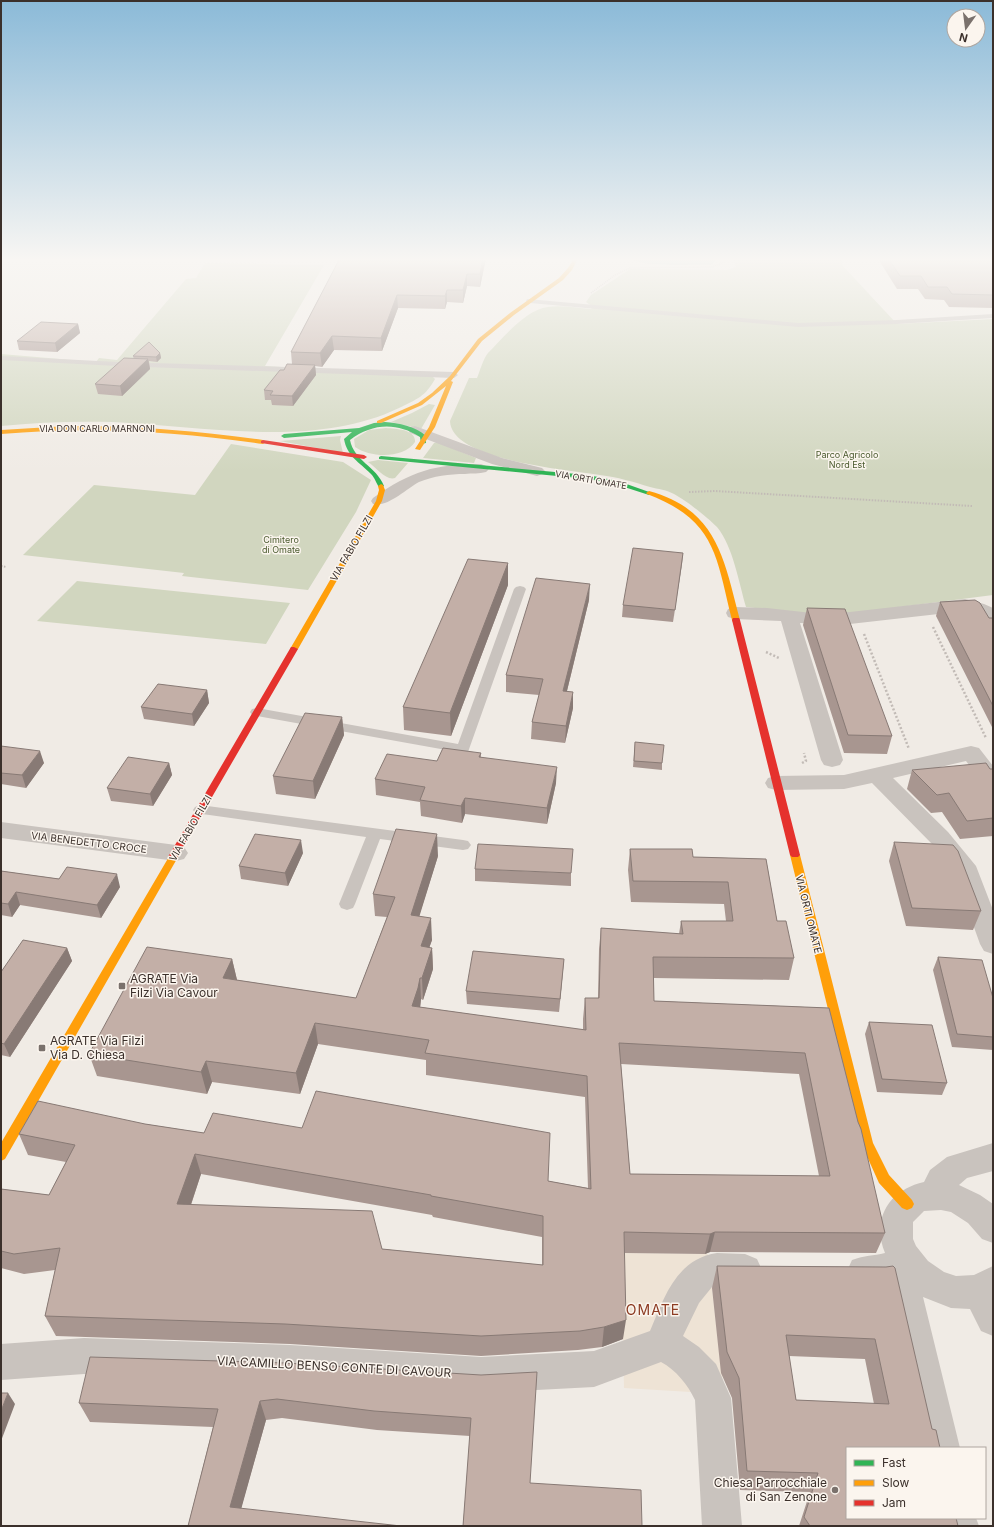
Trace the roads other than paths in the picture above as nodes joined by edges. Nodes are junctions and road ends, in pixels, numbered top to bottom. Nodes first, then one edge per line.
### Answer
1 (494, 329) edge
2 (1, 358) edge
3 (453, 376) junction
4 (438, 416) junction
5 (362, 429) junction
6 (1, 432) edge
7 (216, 435) junction
8 (422, 439) junction
9 (350, 452) junction
10 (474, 453) junction
11 (381, 458) junction
12 (415, 461) junction
13 (496, 469) junction
14 (542, 472) junction
15 (383, 498) junction
16 (520, 589) dead end
17 (742, 614) junction
18 (790, 617) junction
19 (993, 620) edge
20 (257, 712) junction
21 (832, 760) dead end
22 (878, 776) junction
23 (993, 781) edge
24 (783, 783) junction
25 (200, 810) junction
26 (1, 830) edge
27 (375, 833) junction
28 (463, 845) dead end
29 (176, 853) junction
30 (985, 900) edge
31 (347, 904) dead end
32 (993, 944) edge
33 (1, 1155) edge
34 (993, 1157) edge
35 (920, 1200) junction
36 (991, 1221) edge
37 (901, 1265) junction
38 (773, 1270) edge
39 (837, 1270) edge
40 (988, 1297) edge
41 (662, 1344) junction
42 (1, 1362) edge
43 (941, 1447) edge
44 (722, 1526) edge

1 - 3 street, VIA FABIO FILZI
2 - 3 lane
3 - 4 street, VIA FABIO FILZI
3 - 5 street, VIA FABIO FILZI
4 - 8 street, VIA FABIO FILZI
4 - 10 street, VIA ORTI OMATE
5 - 7 street, VIA DON CARLO MARNONI
5 - 8 street, VIA DON CARLO MARNONI
5 - 9 street
6 - 7 street, VIA DON CARLO MARNONI
7 - 9 street, VIA DON CARLO MARNONI
8 - 10 street, VIA ORTI OMATE
8 - 11 street
8 - 12 street, VIA FABIO FILZI
9 - 11 street, VIA DON CARLO MARNONI
9 - 15 street, VIA FABIO FILZI
10 - 14 street, VIA ORTI OMATE
11 - 12 street, VIA ORTI OMATE
12 - 13 street, VIA ORTI OMATE
12 - 15 street, VIA FABIO FILZI
13 - 14 street, VIA ORTI OMATE
13 - 15 street, VIA FABIO FILZI
14 - 17 street, VIA ORTI OMATE
15 - 20 street, VIA FABIO FILZI
16 - 20 lane
17 - 18 street
17 - 24 street, VIA ORTI OMATE
18 - 19 street
18 - 21 street
20 - 25 street, VIA FABIO FILZI
22 - 23 street
22 - 24 street
22 - 30 street
24 - 35 street, VIA ORTI OMATE
25 - 27 lane
25 - 29 street, VIA FABIO FILZI
26 - 29 street, VIA BENEDETTO CROCE
27 - 28 lane
27 - 31 lane
29 - 33 street, VIA FABIO FILZI
30 - 32 street
34 - 35 street
35 - 36 street
35 - 37 street
37 - 39 street
37 - 40 street
37 - 43 street
38 - 41 street
41 - 42 street, VIA CAMILLO BENSO CONTE DI CAVOUR
41 - 44 street

